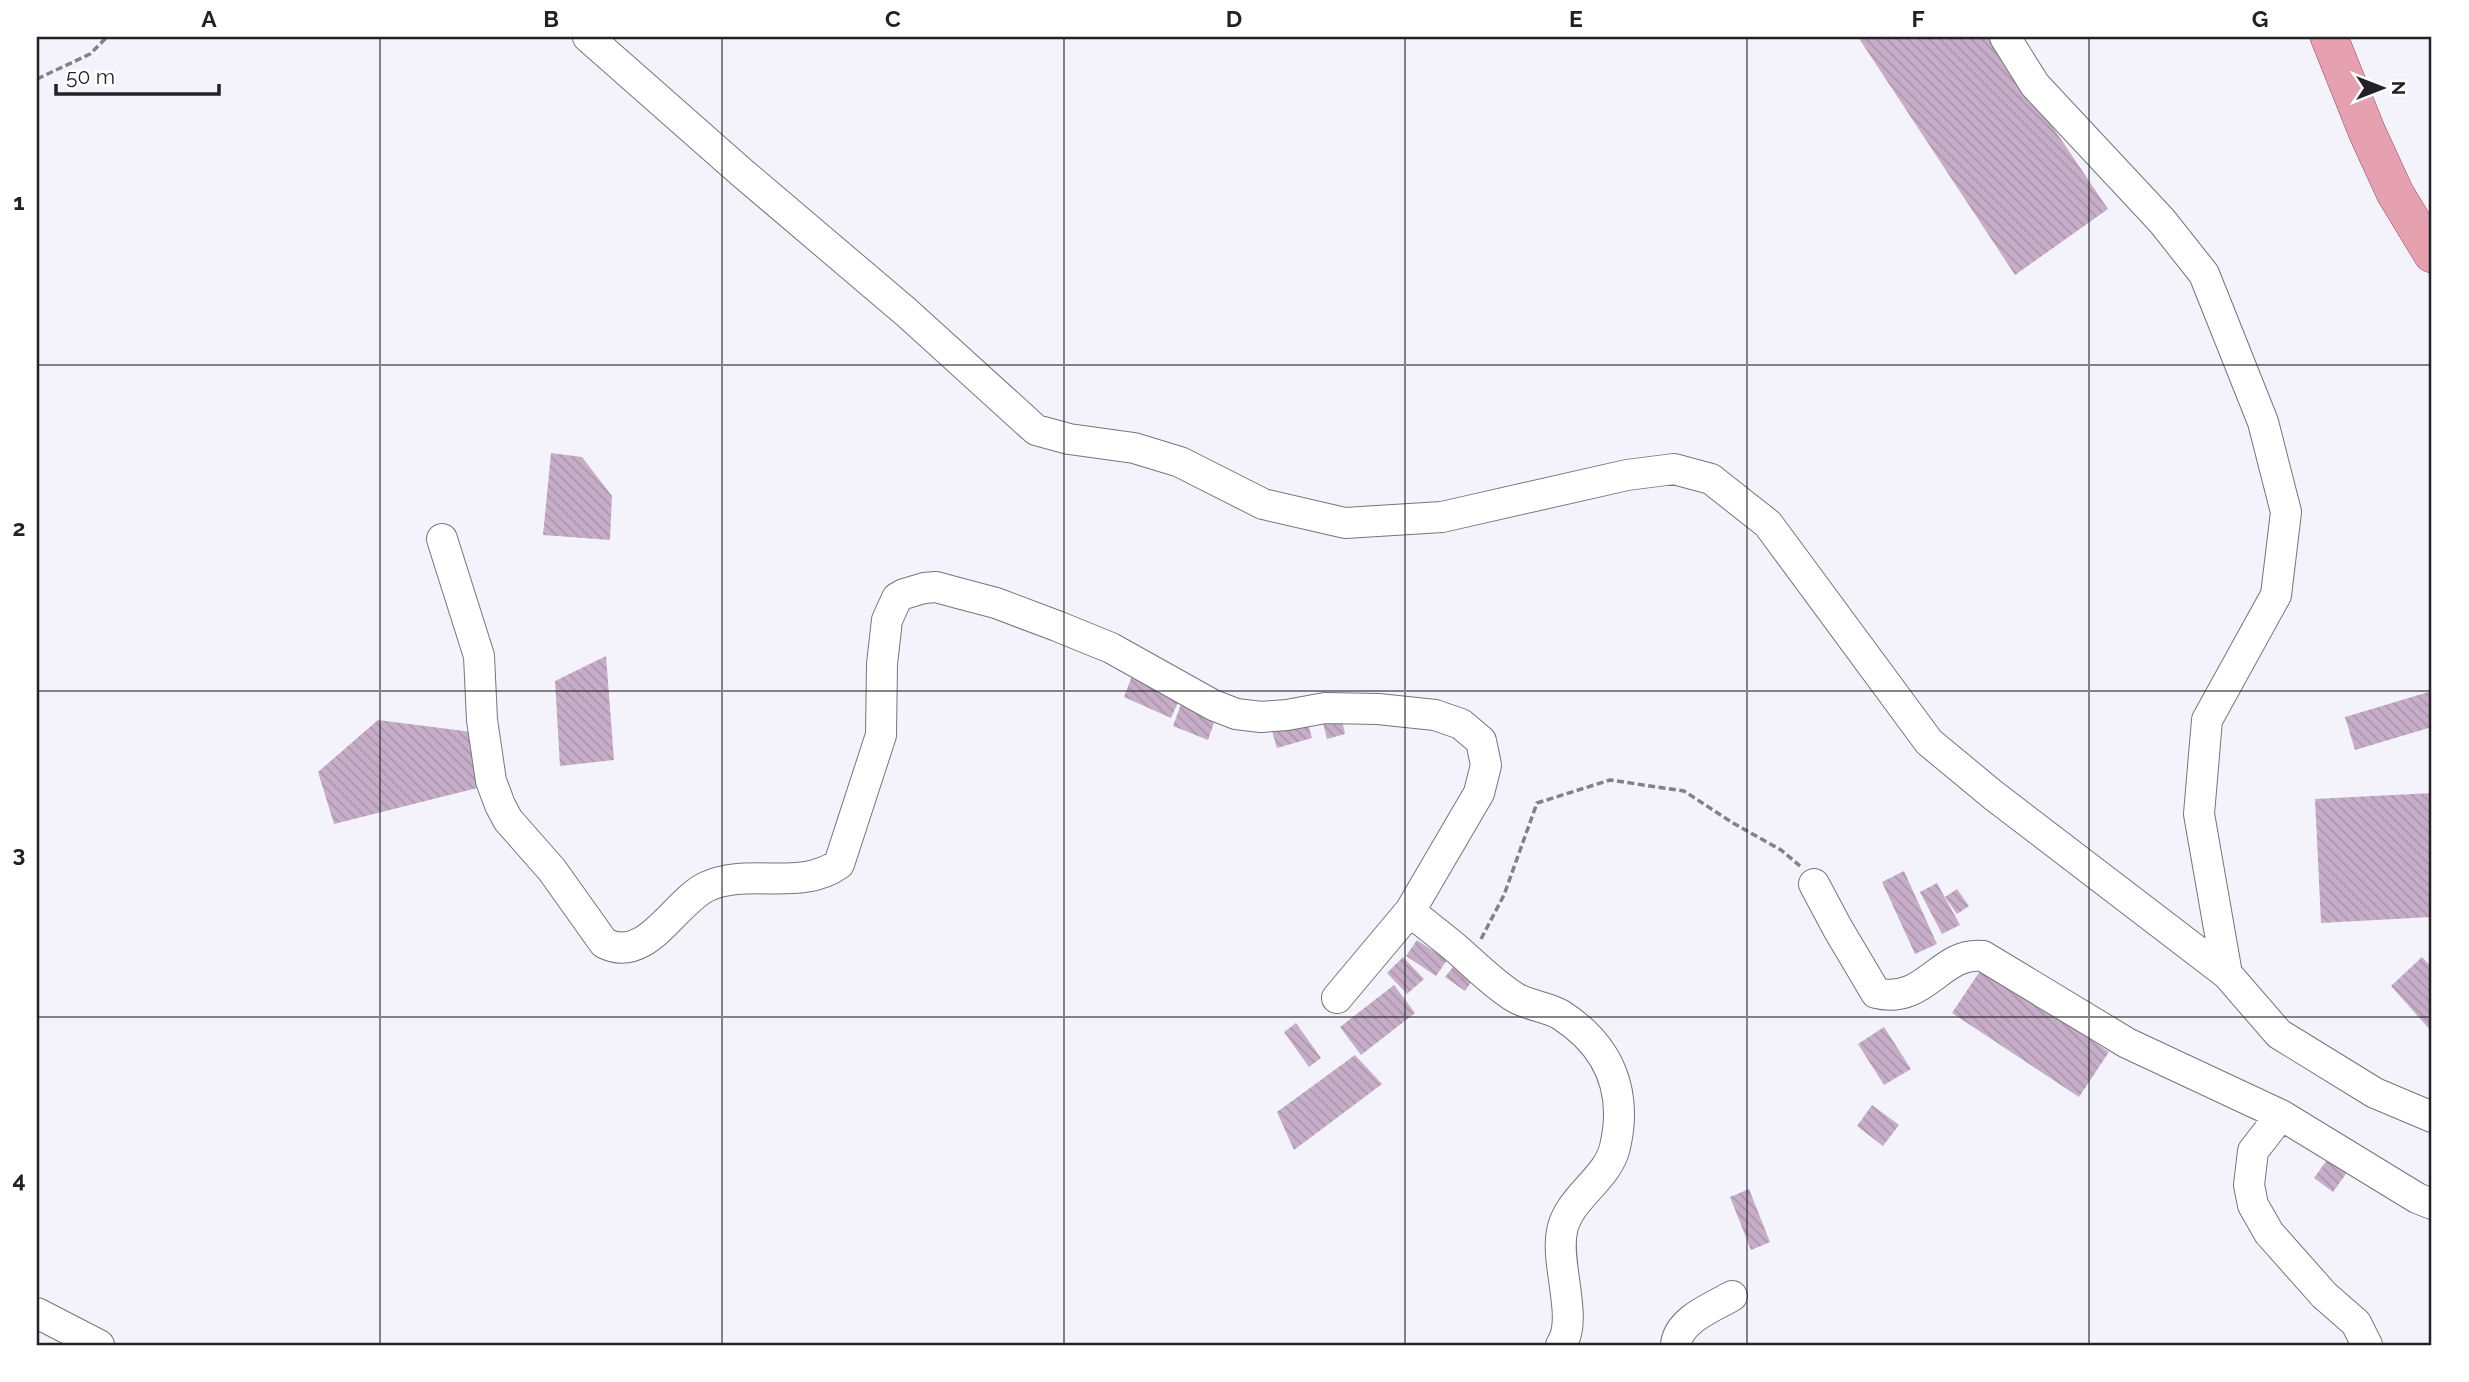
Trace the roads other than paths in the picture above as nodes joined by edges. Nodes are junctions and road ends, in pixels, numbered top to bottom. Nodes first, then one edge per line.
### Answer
1 (588, 37) edge
2 (2005, 37) edge
3 (2329, 37) edge
4 (2432, 254) edge
5 (442, 539) dead end
6 (1814, 884) road end
7 (1410, 911) junction
8 (2227, 974) junction
9 (1337, 998) dead end
10 (2281, 1115) junction
11 (2432, 1117) edge
12 (2432, 1204) edge
13 (1732, 1296) dead end
14 (37, 1313) edge
15 (99, 1345) edge
16 (1561, 1345) edge
17 (1676, 1345) edge
18 (2367, 1345) edge

1 - 8 street
2 - 8 street
3 - 4 main road
5 - 7 street
6 - 10 street
7 - 9 street
7 - 16 street
8 - 11 street
10 - 12 street
10 - 18 street
13 - 17 street
14 - 15 street

